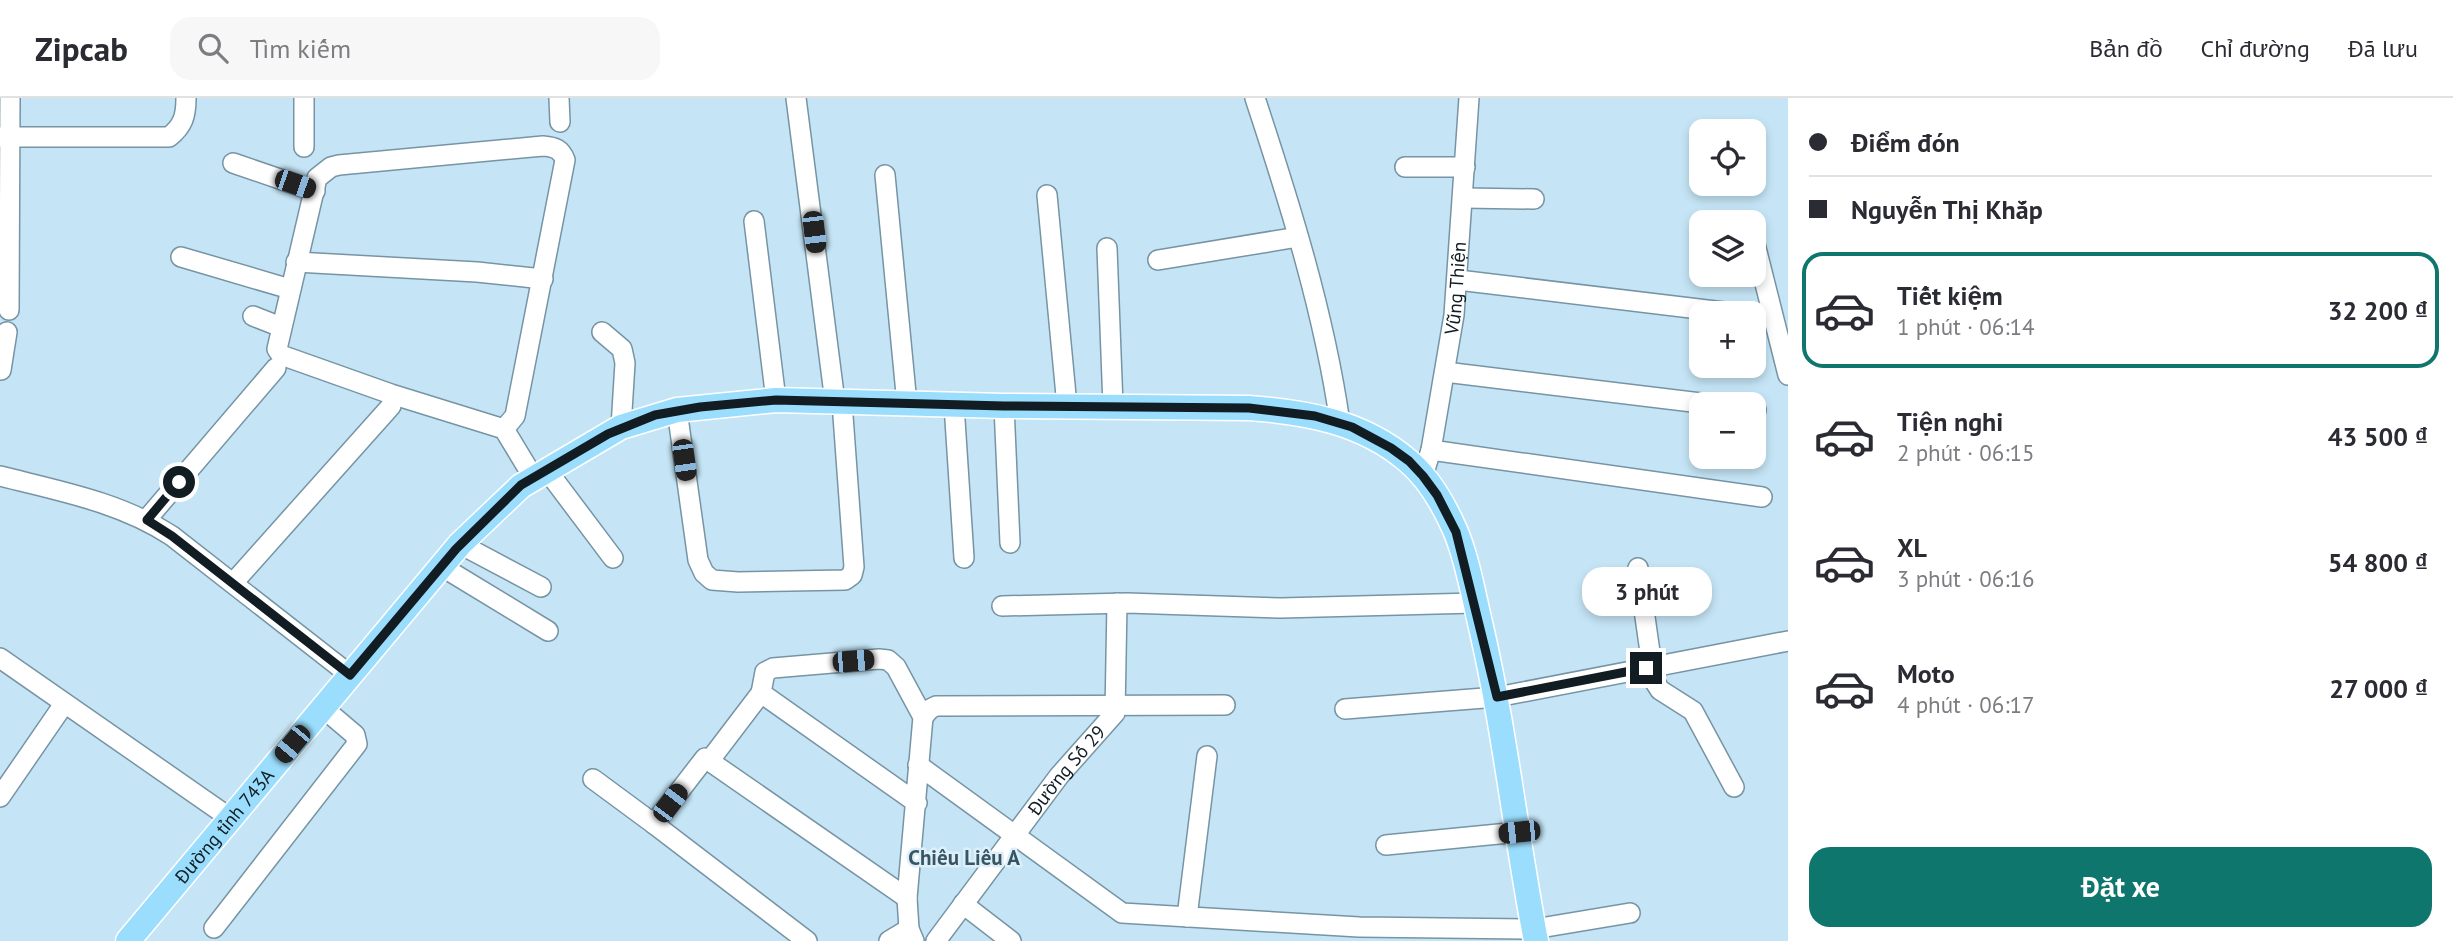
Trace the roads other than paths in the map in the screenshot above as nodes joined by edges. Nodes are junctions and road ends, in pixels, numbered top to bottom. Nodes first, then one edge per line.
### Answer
1 (10, 98) edge
2 (186, 98) edge
3 (304, 98) edge
4 (559, 98) edge
5 (796, 98) edge
6 (1255, 98) edge
7 (1469, 98) edge
8 (560, 122) dead end
9 (5, 137) edge
10 (304, 147) dead end
11 (233, 163) dead end
12 (1405, 167) dead end
13 (1465, 167) junction
14 (885, 175) dead end
15 (316, 184) junction
16 (1046, 195) dead end
17 (1463, 198) junction
18 (1534, 198) dead end
19 (754, 220) dead end
20 (1298, 237) junction
21 (1107, 248) dead end
22 (181, 257) dead end
23 (1158, 260) dead end
24 (296, 262) junction
25 (543, 279) junction
26 (1458, 280) junction
27 (290, 289) junction
28 (1689, 308) edge
29 (9, 310) dead end
30 (253, 316) dead end
31 (1766, 324) edge
32 (281, 327) junction
33 (8, 332) dead end
34 (602, 332) dead end
35 (276, 368) dead end
36 (0, 371) edge
37 (1445, 372) junction
38 (1788, 375) edge
39 (776, 400) junction
40 (838, 402) junction
41 (1689, 402) edge
42 (907, 404) junction
43 (391, 405) dead end
44 (954, 405) junction
45 (1004, 406) junction
46 (1066, 406) junction
47 (1114, 406) junction
48 (677, 410) junction
49 (1340, 423) junction
50 (621, 427) junction
51 (505, 429) junction
52 (1431, 450) junction
53 (539, 473) junction
54 (0, 476) edge
55 (1423, 476) junction
56 (1762, 497) dead end
57 (147, 520) junction
58 (1010, 543) dead end
59 (460, 544) junction
60 (613, 558) dead end
61 (964, 558) dead end
62 (441, 566) junction
63 (1638, 568) dead end
64 (233, 583) junction
65 (541, 587) dead end
66 (1117, 603) junction
67 (1475, 604) junction
68 (1002, 606) dead end
69 (548, 631) dead end
70 (1788, 641) edge
71 (0, 658) edge
72 (1649, 667) junction
73 (350, 675) junction
74 (761, 694) junction
75 (1497, 697) junction
76 (64, 704) junction
77 (1115, 704) junction
78 (1225, 705) dead end
79 (322, 707) junction
80 (1345, 709) dead end
81 (923, 717) junction
82 (1206, 756) dead end
83 (710, 760) junction
84 (918, 765) junction
85 (593, 779) dead end
86 (1734, 787) dead end
87 (0, 797) edge
88 (916, 803) junction
89 (230, 818) junction
90 (654, 824) junction
91 (1519, 832) junction
92 (1014, 834) junction
93 (1386, 845) dead end
94 (907, 898) junction
95 (963, 904) junction
96 (1630, 913) dead end
97 (1187, 917) junction
98 (215, 928) dead end
99 (911, 935) edge
100 (1535, 935) edge
101 (128, 941) edge
102 (807, 941) edge
103 (890, 941) edge
104 (936, 941) edge
105 (1011, 941) edge

1 - 9 street
2 - 9 street
3 - 10 street
4 - 8 street
5 - 40 street
6 - 20 street
7 - 13 street, Vũng Thiện
9 - 29 street
11 - 15 street
12 - 13 street
13 - 17 street, Vũng Thiện
14 - 42 street
15 - 24 street
15 - 25 street
16 - 46 street
17 - 18 street
17 - 26 street, Vũng Thiện
19 - 39 street
20 - 23 street
20 - 49 street
21 - 47 street
22 - 27 street
24 - 25 street
24 - 27 street
25 - 51 street
26 - 28 street
26 - 37 street, Vũng Thiện
27 - 32 street
30 - 32 street
31 - 38 street
32 - 51 street
33 - 36 street
34 - 50 street
35 - 57 street
37 - 41 street
37 - 52 street, Vũng Thiện
39 - 40 main road, Đường tỉnh 743A
39 - 48 main road, Đường tỉnh 743A
40 - 42 main road, Đường tỉnh 743A
40 - 48 street
42 - 44 main road, Đường tỉnh 743A
43 - 64 street
44 - 45 main road, Đường tỉnh 743A
44 - 61 street
45 - 46 main road, Đường tỉnh 743A
45 - 58 street
46 - 47 main road, Đường tỉnh 743A
47 - 49 main road, Đường tỉnh 743A
48 - 50 main road, Đường tỉnh 743A
49 - 55 main road, Đường tỉnh 743A
50 - 53 main road, Đường tỉnh 743A
51 - 53 street
52 - 55 street, Vũng Thiện
52 - 56 street
53 - 59 main road, Đường tỉnh 743A
53 - 60 street
54 - 57 street
55 - 67 main road, Đường tỉnh 743A
57 - 64 street
59 - 62 main road, Đường tỉnh 743A
59 - 65 street
62 - 69 street
62 - 73 main road, Đường tỉnh 743A
63 - 72 street
64 - 73 street
66 - 67 street
66 - 68 street
66 - 77 street, Đường Số 29
67 - 75 main road, Đường tỉnh 743A
70 - 72 street
71 - 76 street
72 - 75 street
72 - 86 street
73 - 79 main road, Đường tỉnh 743A
74 - 81 street
74 - 83 street
74 - 88 street
75 - 80 street
75 - 91 main road, Đường tỉnh 743A
76 - 87 street
76 - 89 street
77 - 78 street
77 - 81 street
77 - 92 street, Đường Số 29
79 - 89 main road, Đường tỉnh 743A
79 - 98 street
81 - 84 street
82 - 97 street
83 - 90 street
83 - 94 street
84 - 88 street
84 - 92 street
85 - 90 street
88 - 94 street
89 - 101 main road, Đường tỉnh 743A
90 - 102 street
91 - 93 street
91 - 100 main road, Đường tỉnh 743A
92 - 95 street, Đường Số 29
92 - 97 street
94 - 99 street
95 - 104 street, Đường Số 29
95 - 105 street
96 - 100 street
97 - 100 street
99 - 103 street

